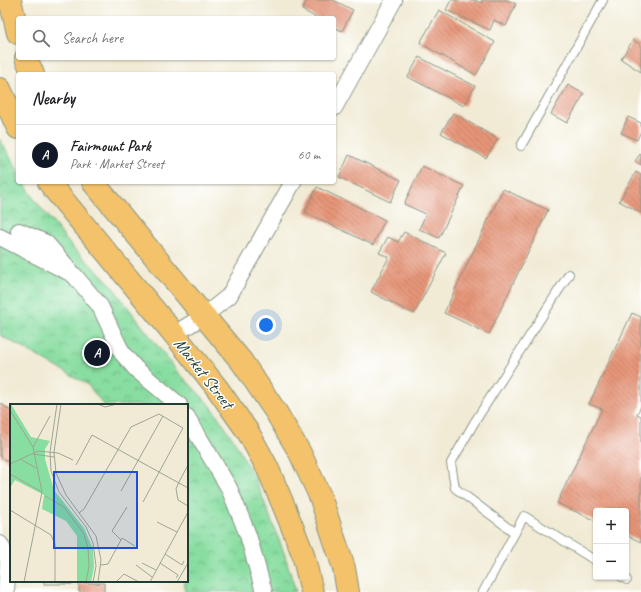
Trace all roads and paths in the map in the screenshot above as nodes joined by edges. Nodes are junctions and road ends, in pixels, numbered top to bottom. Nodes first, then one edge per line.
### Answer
1 (10, 0) edge
2 (394, 0) edge
3 (602, 0) edge
4 (16, 25) edge
5 (27, 60) edge
6 (32, 72) edge
7 (0, 89) edge
8 (336, 104) edge
9 (16, 124) edge
10 (521, 146) dead end
11 (50, 184) edge
12 (95, 184) edge
13 (292, 184) edge
14 (19, 231) dead end
15 (0, 237) edge
16 (569, 274) dead end
17 (74, 275) junction
18 (204, 316) junction
19 (174, 334) junction
20 (178, 404) edge
21 (188, 419) edge
22 (515, 533) junction
23 (0, 544) edge
24 (593, 559) edge
25 (6, 592) edge
26 (264, 592) edge
27 (312, 592) edge
28 (348, 592) edge
29 (483, 592) edge

1 - 4 main road
2 - 8 street
3 - 10 lane
5 - 6 main road
7 - 9 main road
11 - 19 main road, Market Street
12 - 18 main road, Market Street
13 - 18 street
14 - 17 street
15 - 17 street
16 - 22 lane
17 - 20 street
18 - 19 street
18 - 28 main road, Market Street
19 - 27 main road, Market Street
21 - 26 street
22 - 24 lane
22 - 29 lane
23 - 25 street

